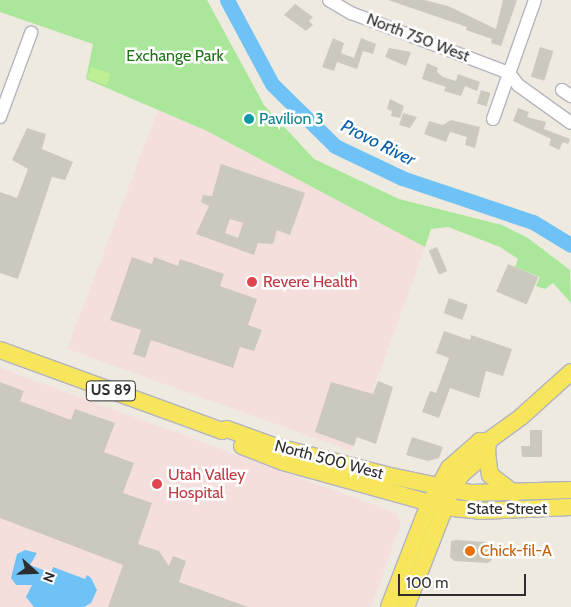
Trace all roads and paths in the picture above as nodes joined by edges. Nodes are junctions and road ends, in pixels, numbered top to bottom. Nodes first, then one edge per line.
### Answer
1 (328, 0) edge
2 (535, 0) edge
3 (31, 33) dead end
4 (509, 73) junction
5 (0, 117) edge
6 (493, 119) dead end
7 (571, 123) edge
8 (0, 350) edge
9 (571, 372) edge
10 (222, 431) junction
11 (488, 446) junction
12 (445, 488) junction
13 (571, 490) edge
14 (515, 494) junction
15 (437, 505) junction
16 (571, 507) edge
17 (389, 607) edge
18 (406, 607) edge

1 - 4 street, North 750 West
2 - 4 street
3 - 5 street
4 - 6 street
4 - 7 street
8 - 10 main road, North 500 West / US 89
9 - 11 main road
10 - 12 main road, North 500 West / US 89
10 - 15 main road, North 500 West / US 89
11 - 12 main road
11 - 14 main road
12 - 14 main road, State Street / US 89
12 - 15 main road
13 - 14 main road, State Street / US 89
15 - 16 main road, State Street / US 89
15 - 17 main road
15 - 18 main road

